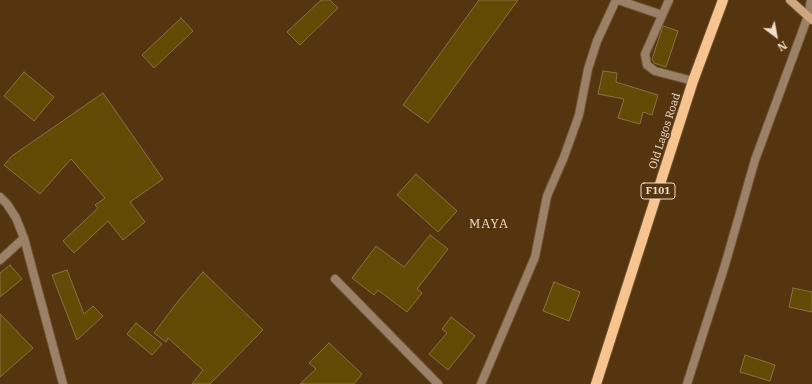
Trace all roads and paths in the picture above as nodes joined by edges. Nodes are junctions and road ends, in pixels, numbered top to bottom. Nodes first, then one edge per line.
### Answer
1 (617, 0) edge
2 (669, 0) edge
3 (723, 0) edge
4 (790, 0) edge
5 (811, 0) edge
6 (662, 15) junction
7 (810, 18) edge
8 (693, 81) junction
9 (0, 197) edge
10 (24, 238) junction
11 (0, 260) edge
12 (335, 279) dead end
13 (63, 384) edge
14 (438, 384) edge
15 (481, 384) edge
16 (596, 384) edge
17 (687, 384) edge

1 - 6 street
1 - 15 street
2 - 6 street
3 - 8 main road, Old Lagos Road / F101
4 - 7 street
5 - 7 street
6 - 8 street
7 - 17 street
8 - 16 main road, Old Lagos Road / F101
9 - 10 street
10 - 11 street
10 - 13 street
12 - 14 street

